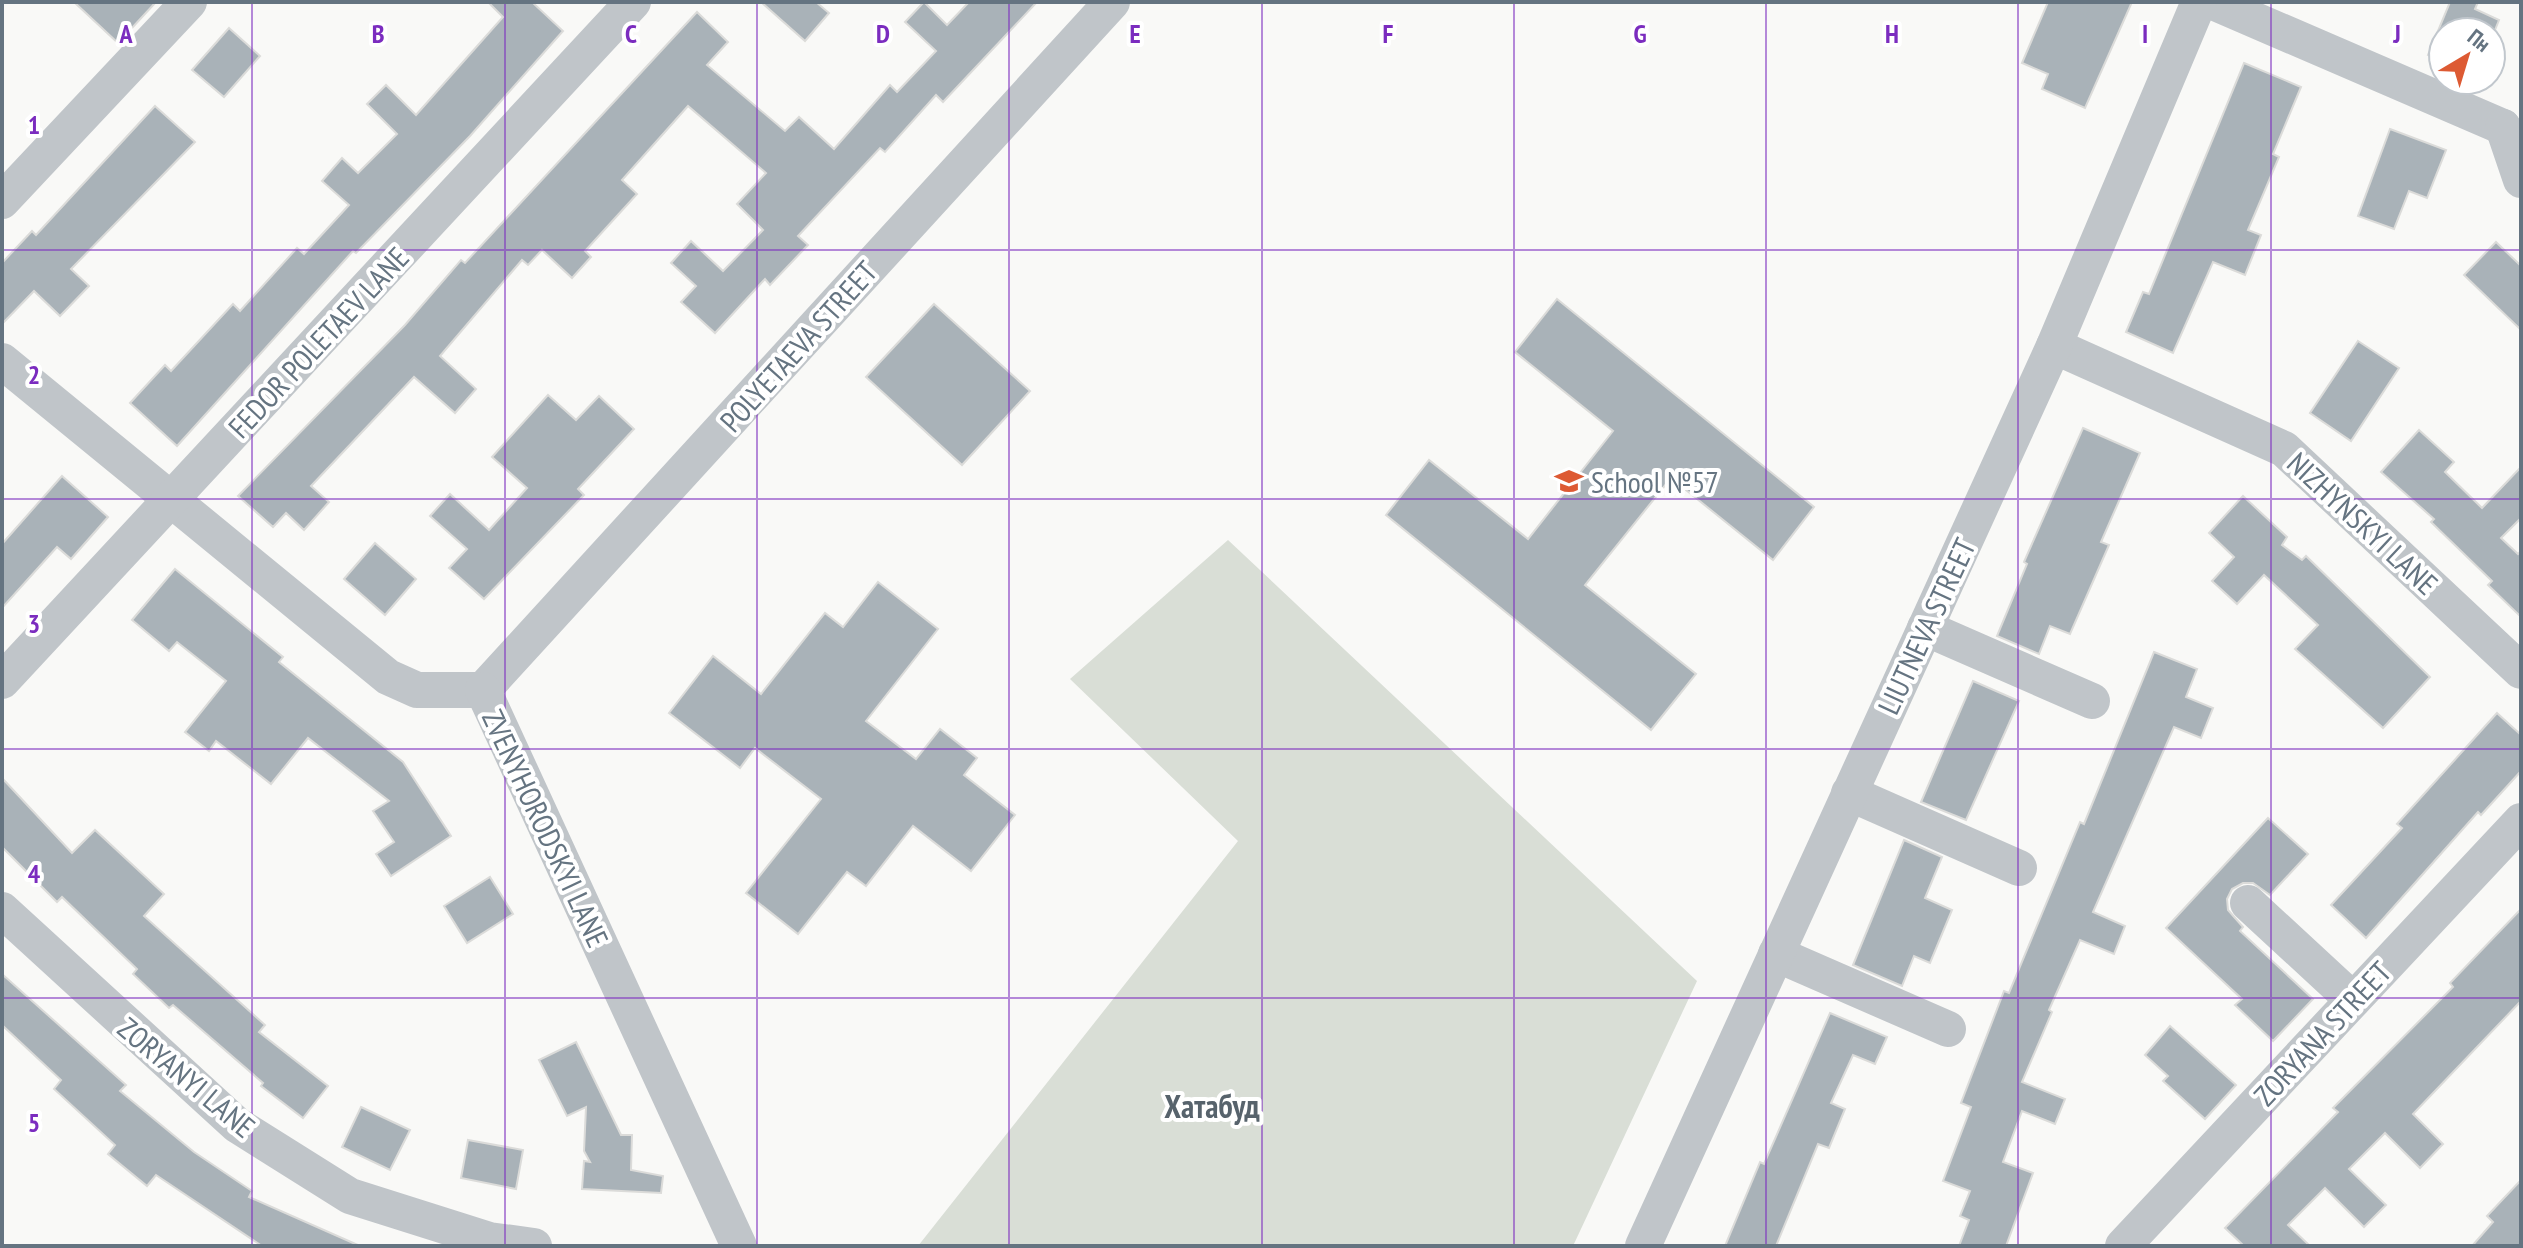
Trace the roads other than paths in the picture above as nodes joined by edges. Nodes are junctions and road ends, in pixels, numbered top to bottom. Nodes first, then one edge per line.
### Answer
1 (189, 2) edge
2 (633, 2) edge
3 (1112, 2) edge
4 (2199, 2) edge
5 (2213, 2) edge
6 (2512, 120) edge
7 (2521, 180) edge
8 (2, 201) edge
9 (2054, 346) junction
10 (2, 361) edge
11 (171, 499) junction
12 (1925, 628) junction
13 (2521, 671) edge
14 (2, 681) edge
15 (483, 690) junction
16 (2092, 701) dead end
17 (1849, 793) junction
18 (2521, 821) edge
19 (2019, 868) dead end
20 (2248, 903) dead end
21 (2, 910) edge
22 (1776, 954) junction
23 (2353, 1000) junction
24 (1948, 1029) dead end
25 (735, 1245) edge
26 (534, 1246) edge
27 (1643, 1246) edge
28 (2123, 1246) edge

1 - 8 street
2 - 11 street, FEDOR POLETAEV LANE
3 - 15 street, POLYETAEVA STREET
4 - 9 street, LIUTNEVA STREET
5 - 6 street
6 - 7 street
9 - 12 street, LIUTNEVA STREET
9 - 13 street, NIZHYNSKYI LANE
10 - 11 street, ZVENYHORODSKYI LANE
11 - 14 street, FEDOR POLETAEV LANE
11 - 15 street, ZVENYHORODSKYI LANE
12 - 16 street
12 - 17 street, LIUTNEVA STREET
15 - 25 street, ZVENYHORODSKYI LANE
17 - 19 street
17 - 22 street, LIUTNEVA STREET
18 - 23 street, ZORYANA STREET
20 - 23 street
21 - 26 street, ZORYANYI LANE
22 - 24 street
22 - 27 street, LIUTNEVA STREET
23 - 28 street, ZORYANA STREET

